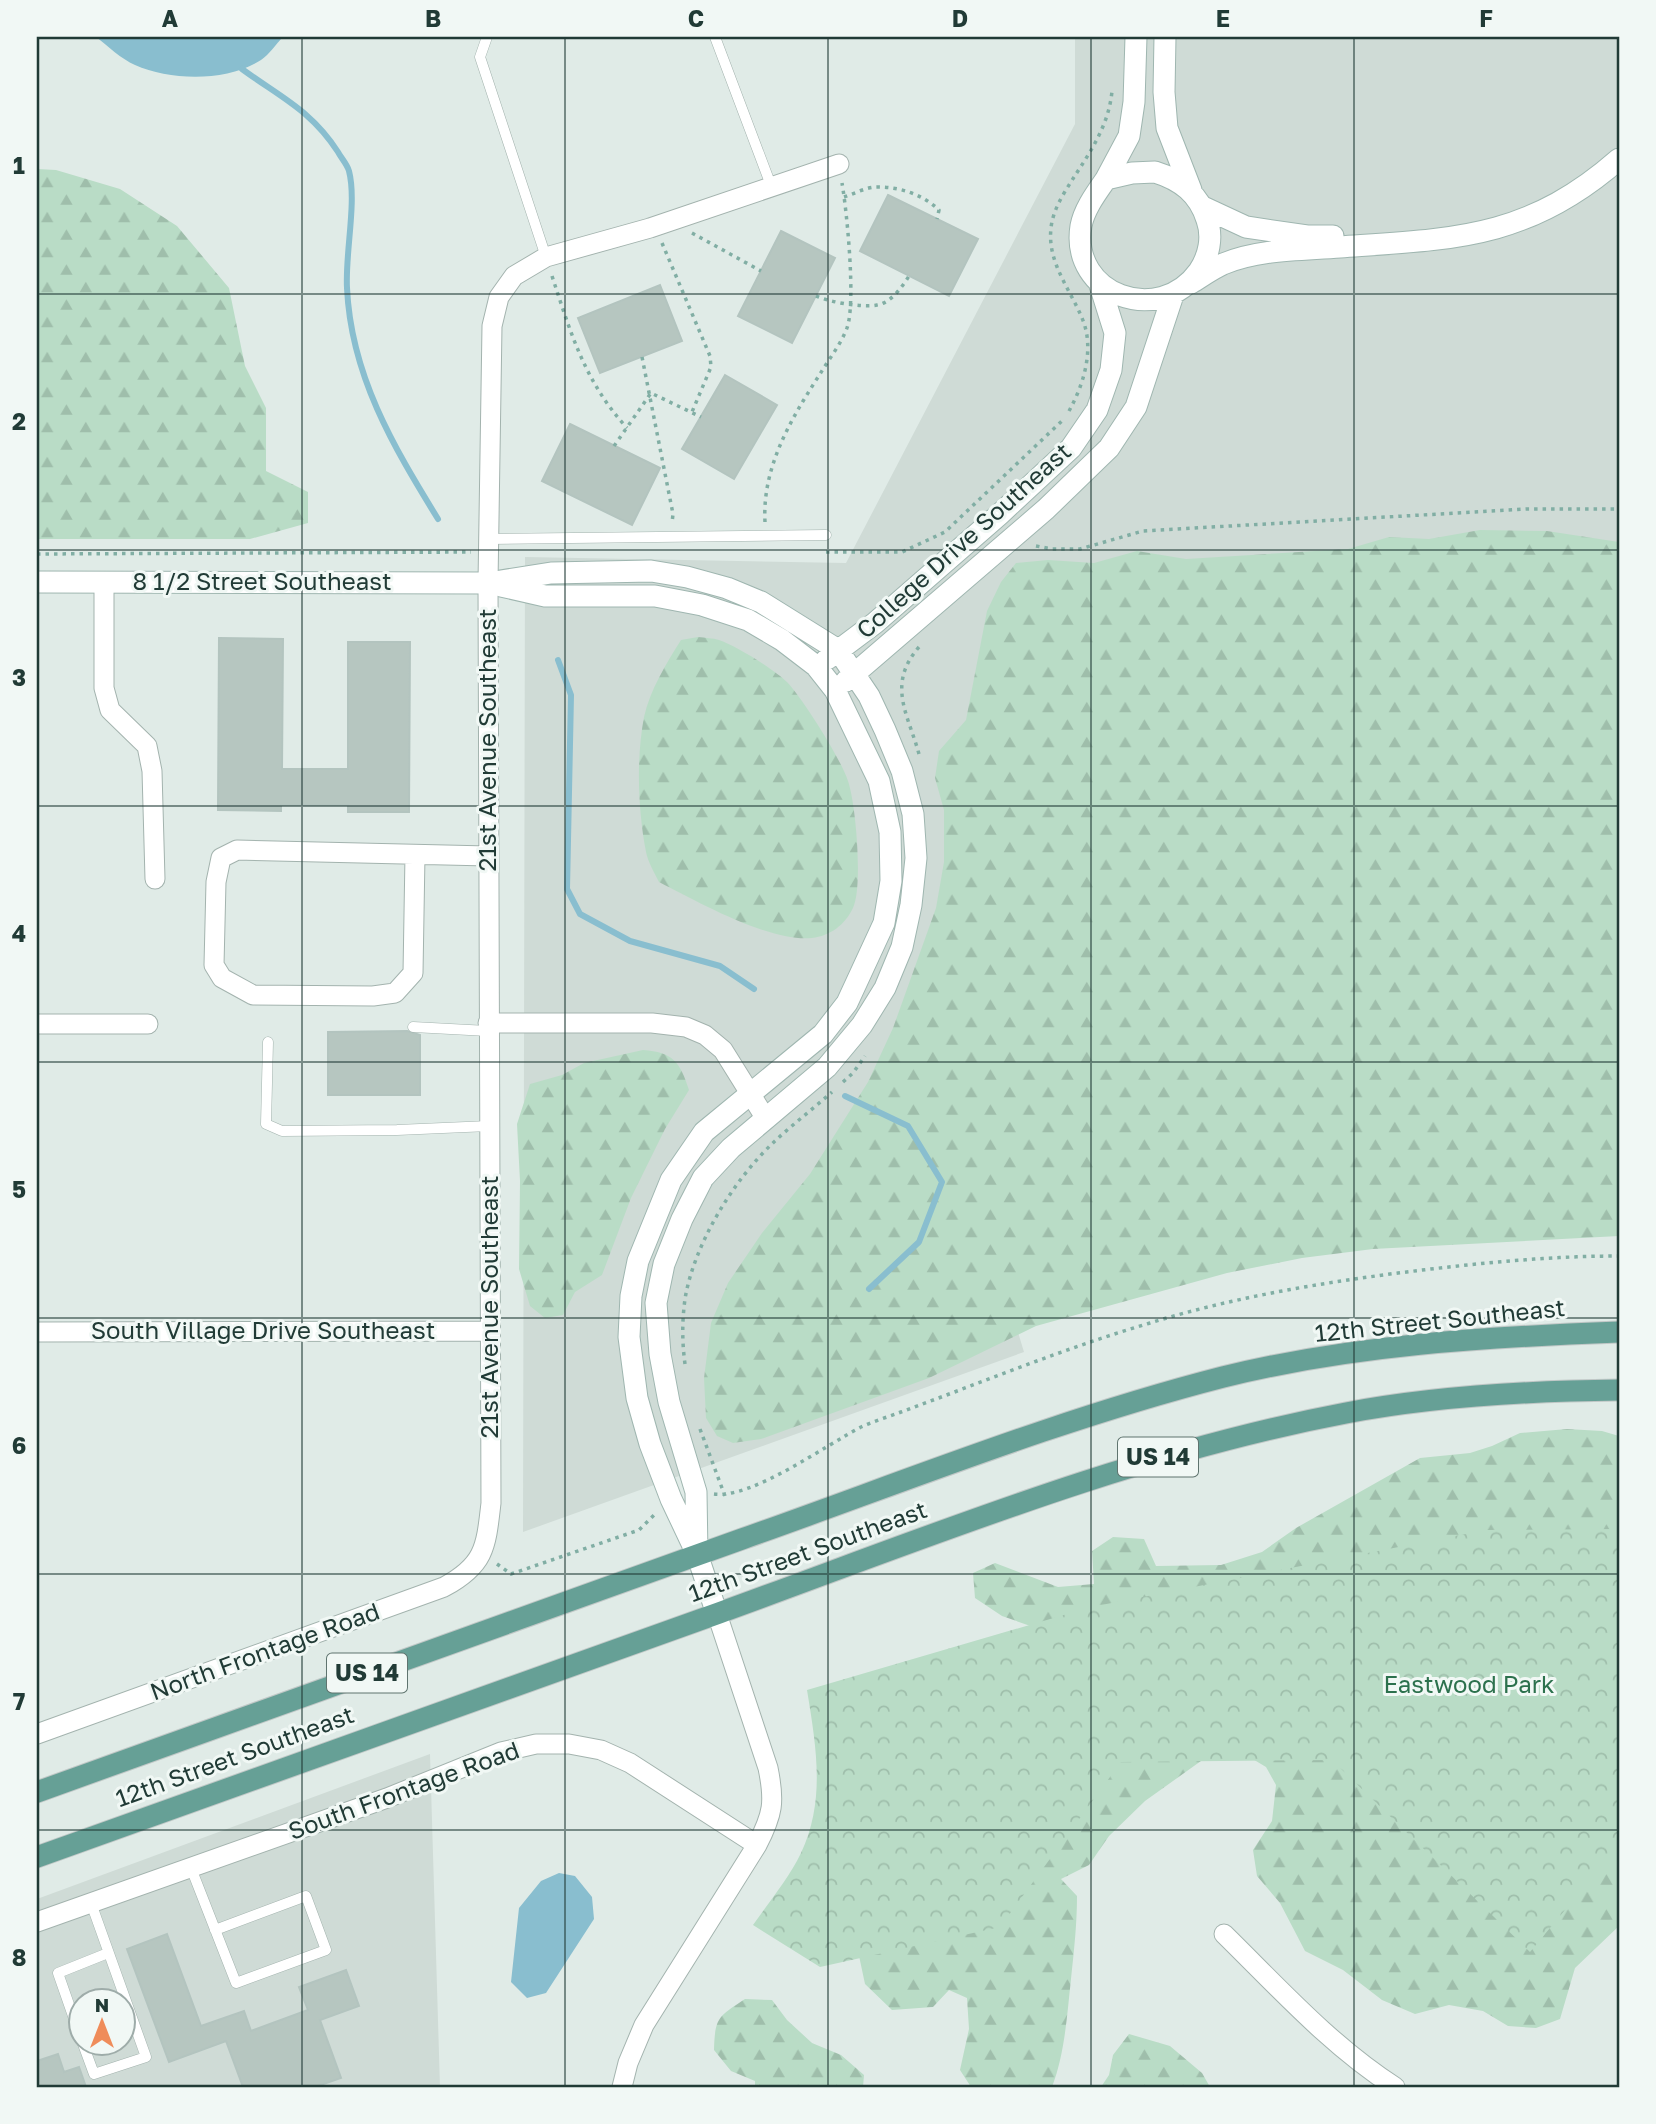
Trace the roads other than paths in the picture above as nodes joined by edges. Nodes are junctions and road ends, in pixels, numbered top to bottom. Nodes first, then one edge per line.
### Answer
1 (487, 37) edge
2 (715, 37) edge
3 (1136, 37) edge
4 (1165, 37) edge
5 (1619, 159) edge
6 (839, 164) road end
7 (1107, 179) junction
8 (772, 188) junction
9 (1197, 198) junction
10 (1444, 239) junction
11 (546, 257) junction
12 (1099, 282) junction
13 (1182, 289) junction
14 (826, 535) dead end
15 (489, 539) junction
16 (37, 582) edge
17 (104, 582) junction
18 (488, 583) junction
19 (838, 650) junction
20 (816, 666) junction
21 (855, 674) junction
22 (835, 690) junction
23 (415, 855) junction
24 (488, 856) junction
25 (155, 879) dead end
26 (37, 1024) edge
27 (149, 1024) dead end
28 (413, 1027) dead end
29 (488, 1027) junction
30 (268, 1042) dead end
31 (751, 1093) junction
32 (766, 1119) junction
33 (489, 1126) junction
34 (489, 1331) junction
35 (37, 1332) edge
36 (1619, 1332) edge
37 (1619, 1390) edge
38 (482, 1553) joint
39 (697, 1554) junction
40 (717, 1614) junction
41 (37, 1734) edge
42 (37, 1792) edge
43 (757, 1845) junction
44 (37, 1857) edge
45 (191, 1868) junction
46 (91, 1903) junction
47 (37, 1922) edge
48 (215, 1930) junction
49 (1224, 1934) dead end
50 (108, 1953) junction
51 (121, 1988) edge
52 (66, 1996) edge
53 (136, 2030) edge
54 (88, 2058) edge
55 (622, 2087) edge
56 (1395, 2087) edge

1 - 11 lane
2 - 8 lane
3 - 7 street
4 - 9 street
5 - 10 street
6 - 8 street, 21st Avenue Southeast
7 - 9 street
7 - 12 street
8 - 11 street, 21st Avenue Southeast
9 - 10 street
9 - 13 street
10 - 13 street
11 - 15 street, 21st Avenue Southeast
12 - 13 street
12 - 19 street, College Drive Southeast
13 - 21 street, College Drive Southeast
14 - 15 lane
15 - 18 street, 21st Avenue Southeast
16 - 17 street, 8 1/2 Street Southeast
17 - 18 street, 8 1/2 Street Southeast
17 - 25 street
18 - 19 street, 8 1/2 Street Southeast
18 - 20 street, 8 1/2 Street Southeast
18 - 24 street, 21st Avenue Southeast
19 - 20 street, College Drive Southeast
19 - 21 street, 8 1/2 Street Southeast
20 - 22 street, 8 1/2 Street Southeast
21 - 22 street, College Drive Southeast
21 - 32 street, College Drive Southeast
22 - 31 street
23 - 23 street
23 - 24 street
24 - 29 street, 21st Avenue Southeast
26 - 27 street
28 - 29 lane
29 - 31 street
29 - 33 street, 21st Avenue Southeast
30 - 33 lane
31 - 32 street
31 - 39 street
32 - 39 street, College Drive Southeast
33 - 34 street, 21st Avenue Southeast
34 - 35 street, South Village Drive Southeast
34 - 38 street, 21st Avenue Southeast
36 - 39 main road, 12th Street Southeast / US 14
37 - 40 main road, 12th Street Southeast / US 14
38 - 41 street, North Frontage Road
39 - 40 street
39 - 42 main road, 12th Street Southeast / US 14
40 - 43 street
40 - 44 main road, 12th Street Southeast / US 14
43 - 45 street, South Frontage Road
43 - 55 street
45 - 46 street, South Frontage Road
45 - 48 lane
46 - 47 street, South Frontage Road
46 - 50 lane
48 - 48 lane
49 - 56 street
50 - 51 lane
50 - 52 lane
53 - 54 lane

